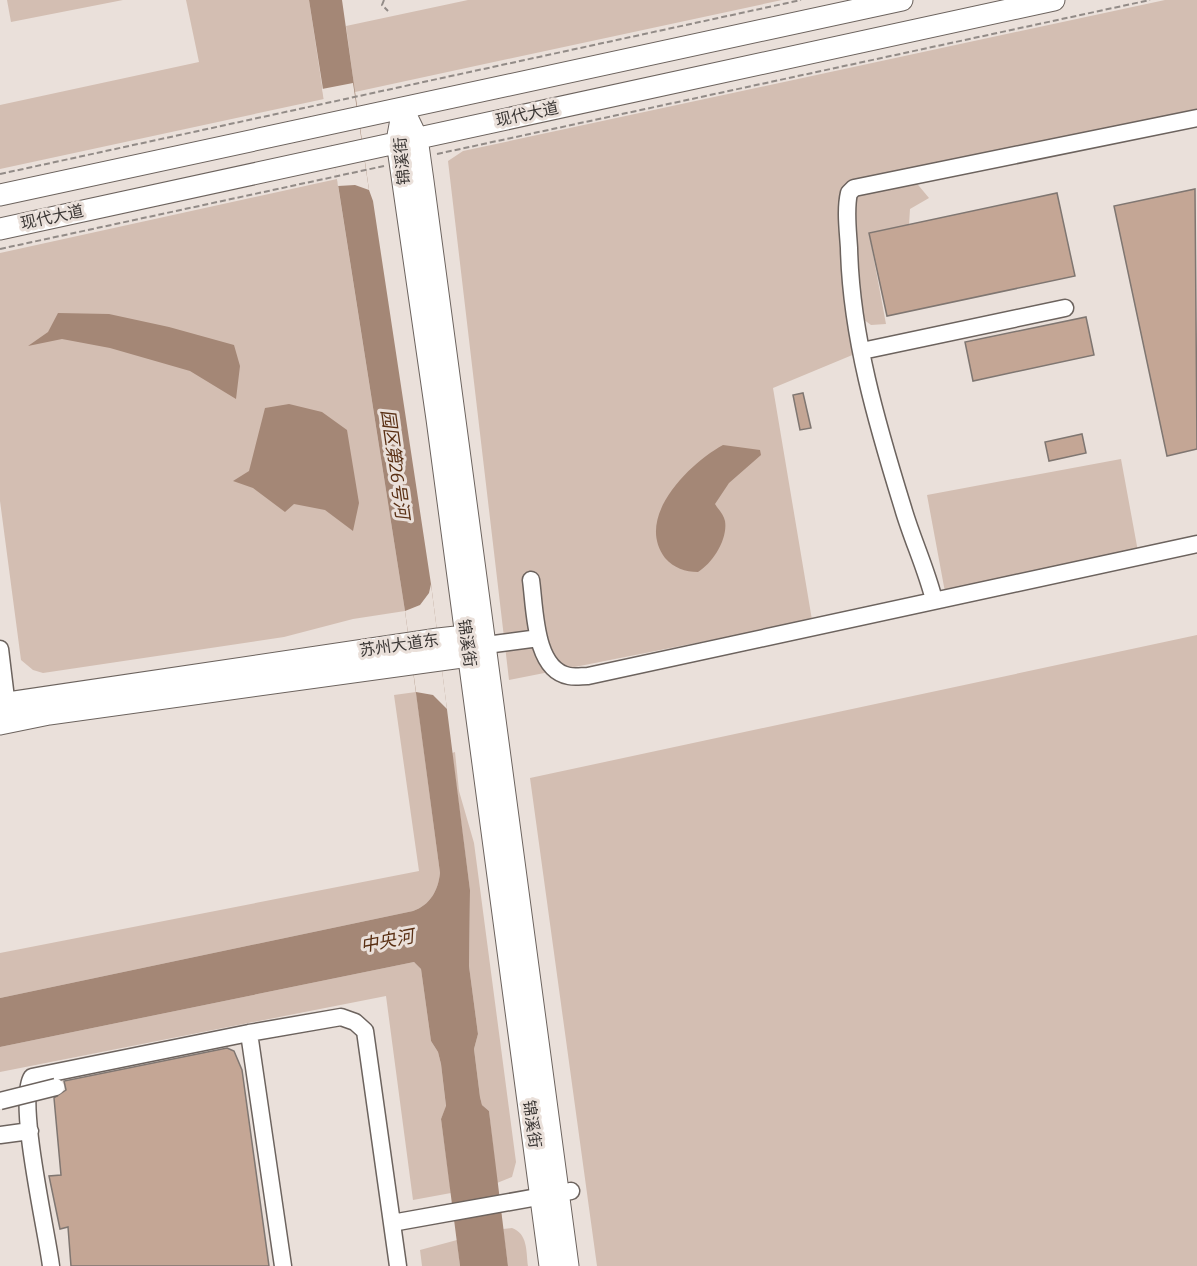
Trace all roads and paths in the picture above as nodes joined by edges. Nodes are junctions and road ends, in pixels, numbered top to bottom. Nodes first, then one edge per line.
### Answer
1 (384, 0) edge
2 (801, 0) edge
3 (902, 0) edge
4 (1054, 0) edge
5 (1150, 0) edge
6 (388, 11) dead end
7 (403, 109) junction
8 (1197, 118) edge
9 (408, 150) junction
10 (335, 166) junction
11 (0, 174) edge
12 (0, 195) edge
13 (0, 229) edge
14 (0, 249) edge
15 (1065, 308) dead end
16 (862, 351) junction
17 (1197, 544) edge
18 (531, 580) dead end
19 (934, 600) junction
20 (539, 638) junction
21 (474, 646) junction
22 (0, 649) edge
23 (4, 713) edge
24 (249, 1033) junction
25 (56, 1087) dead end
26 (0, 1101) edge
27 (30, 1131) junction
28 (0, 1135) edge
29 (557, 1193) junction
30 (392, 1222) junction
31 (51, 1266) edge
32 (283, 1266) edge
33 (398, 1266) edge
34 (550, 1266) edge
35 (568, 1266) edge

1 - 6 path
2 - 11 path
3 - 7 main road, 现代大道
4 - 9 main road, 现代大道
5 - 9 path
7 - 9 main road, 锦溪街
7 - 12 main road, 现代大道
8 - 16 lane
9 - 10 main road, 现代大道
9 - 10 path
9 - 21 main road, 锦溪街
10 - 13 main road, 现代大道
10 - 14 path
15 - 16 lane
16 - 19 lane
17 - 19 lane
18 - 20 lane
19 - 20 lane
20 - 21 lane
21 - 23 main road, 苏州大道东
21 - 29 main road, 锦溪街
22 - 23 lane
24 - 27 lane
24 - 30 lane
24 - 32 lane
25 - 26 lane, bridge
27 - 28 lane
27 - 31 lane
29 - 30 lane
29 - 34 main road, 锦溪街
29 - 35 main road, 锦溪街
30 - 33 lane

